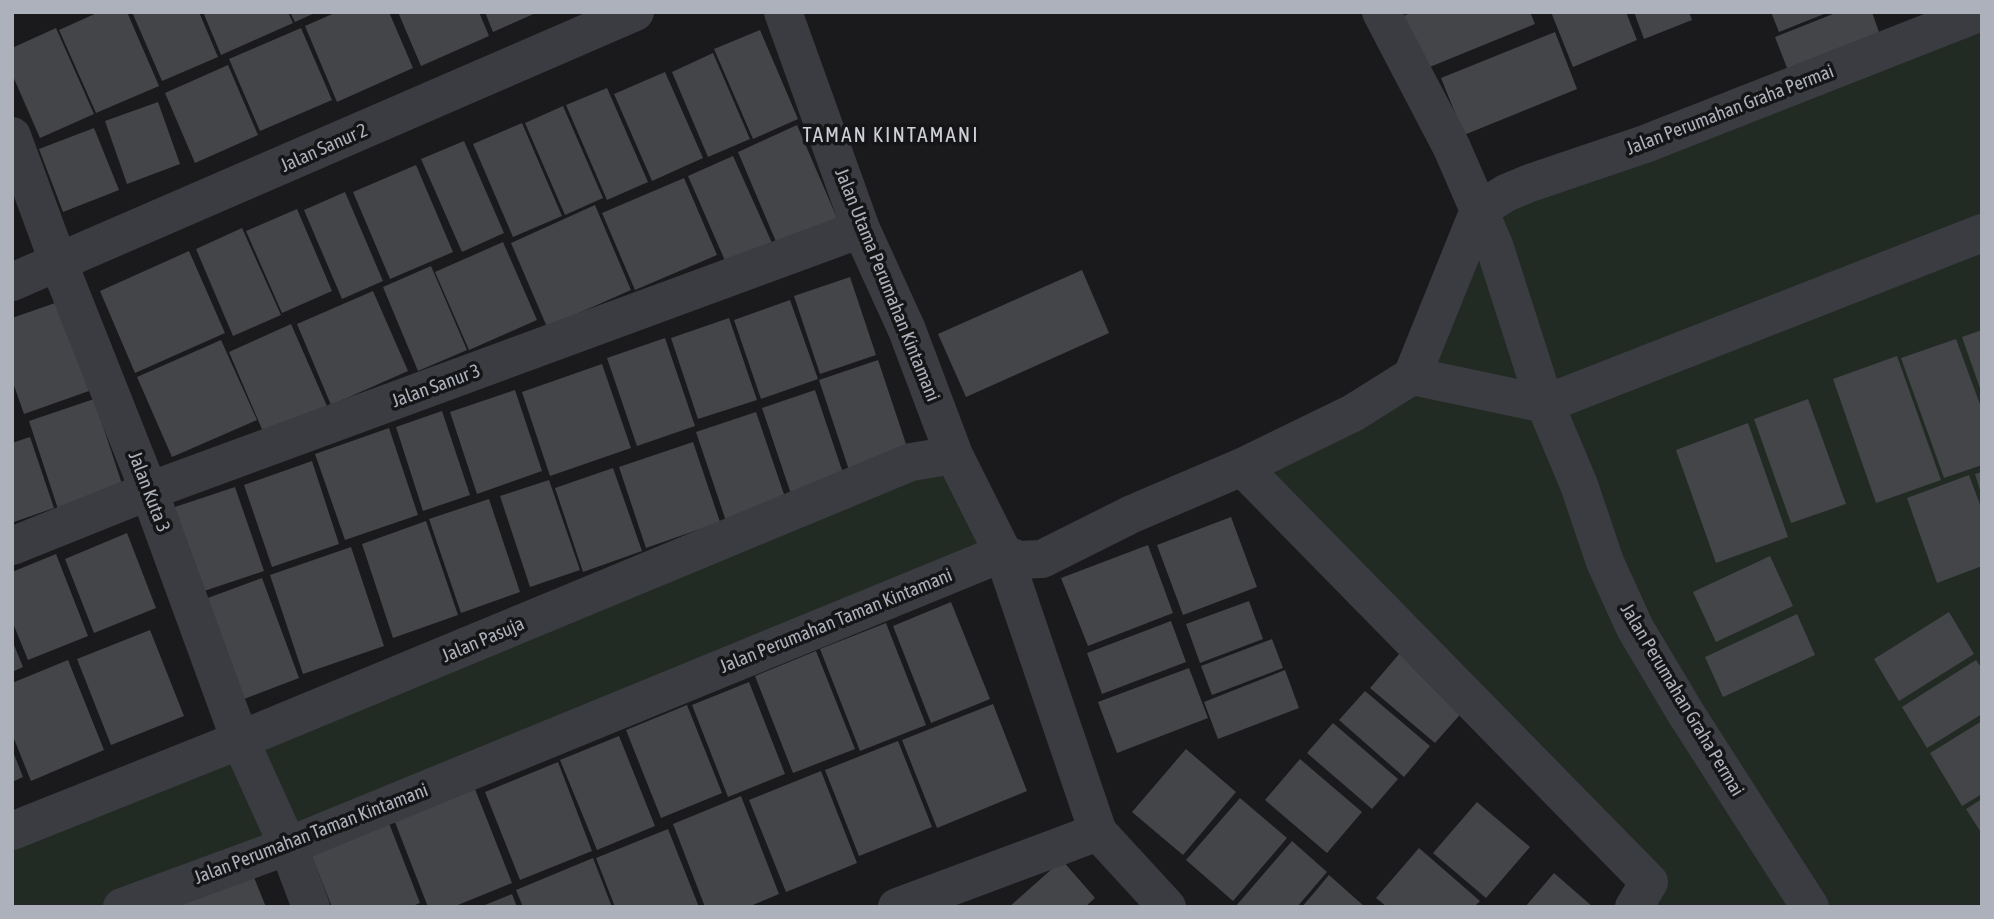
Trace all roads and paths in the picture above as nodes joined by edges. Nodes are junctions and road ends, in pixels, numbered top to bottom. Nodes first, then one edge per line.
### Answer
1 (635, 12) edge
2 (783, 12) edge
3 (1381, 12) edge
4 (1981, 12) edge
5 (12, 136) edge
6 (1479, 210) junction
7 (861, 229) junction
8 (1982, 233) edge
9 (59, 264) junction
10 (12, 282) edge
11 (1412, 376) junction
12 (1545, 404) junction
13 (954, 455) junction
14 (1242, 467) junction
15 (149, 491) junction
16 (12, 546) edge
17 (1003, 553) junction
18 (240, 740) junction
19 (12, 831) edge
20 (1098, 832) junction
21 (289, 846) junction
22 (122, 907) edge
23 (311, 907) edge
24 (897, 907) edge
25 (1167, 907) edge
26 (1634, 907) edge
27 (1810, 907) edge

1 - 9 street, Jalan Sanur 2
2 - 7 street, Jalan Utama Perumahan Kintamani
3 - 6 street, Jalan Perumahan Graha Permai
4 - 6 street, Jalan Perumahan Graha Permai
5 - 9 street, Jalan Kuta 3
6 - 11 street
6 - 12 street, Jalan Perumahan Graha Permai
7 - 13 street, Jalan Utama Perumahan Kintamani
7 - 15 street, Jalan Sanur 3
8 - 12 street
9 - 10 street, Jalan Sanur 2
9 - 15 street, Jalan Kuta 3
11 - 12 street
11 - 14 street
12 - 27 street, Jalan Perumahan Graha Permai
13 - 17 street, Jalan Utama Perumahan Kintamani
13 - 18 street, Jalan Pasuja
14 - 17 street
14 - 26 street
15 - 16 street, Jalan Sanur 3
15 - 18 street, Jalan Kuta 3
17 - 20 street, Jalan Utama Perumahan Kintamani
17 - 21 street, Jalan Perumahan Taman Kintamani
18 - 19 street, Jalan Pasuja
18 - 21 street, Jalan Kuta 3
20 - 24 street
20 - 25 street
21 - 22 street, Jalan Perumahan Taman Kintamani
21 - 23 street, Jalan Kuta 3

